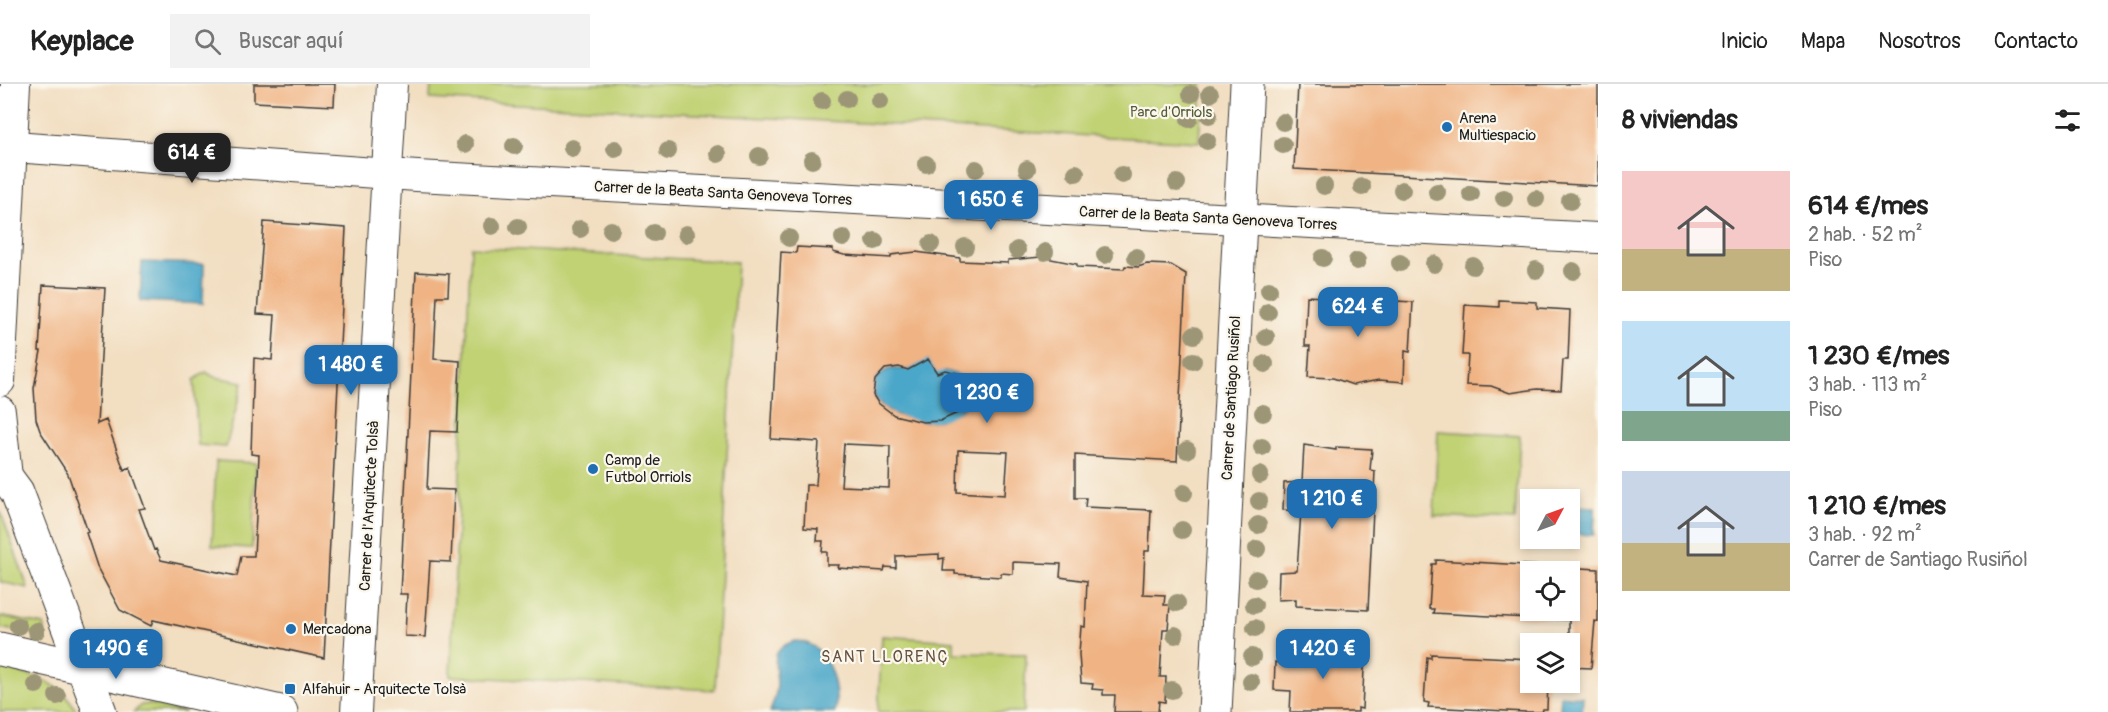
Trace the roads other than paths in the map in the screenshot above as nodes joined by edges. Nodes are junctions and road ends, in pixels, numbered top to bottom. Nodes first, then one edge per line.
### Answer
1 (15, 84) edge
2 (392, 84) edge
3 (1247, 84) edge
4 (7, 146) edge
5 (387, 173) junction
6 (1240, 220) junction
7 (1598, 238) edge
8 (0, 381) edge
9 (0, 411) edge
10 (4, 473) edge
11 (0, 649) edge
12 (84, 667) junction
13 (100, 712) edge
14 (281, 712) edge
15 (356, 712) edge
16 (1215, 712) edge

1 - 4 street
2 - 5 street, Carrer de l'Arquitecte Tolsà
3 - 6 street, Carrer de Santiago Rusiñol
4 - 5 street, Carrer de la Beata Santa Genoveva Torres
4 - 8 street
5 - 6 street, Carrer de la Beata Santa Genoveva Torres
5 - 15 street, Carrer de l'Arquitecte Tolsà
6 - 7 street, Carrer de la Beata Santa Genoveva Torres
6 - 16 street, Carrer de Santiago Rusiñol
9 - 10 street
10 - 12 street
11 - 12 street
12 - 13 street
12 - 14 street

